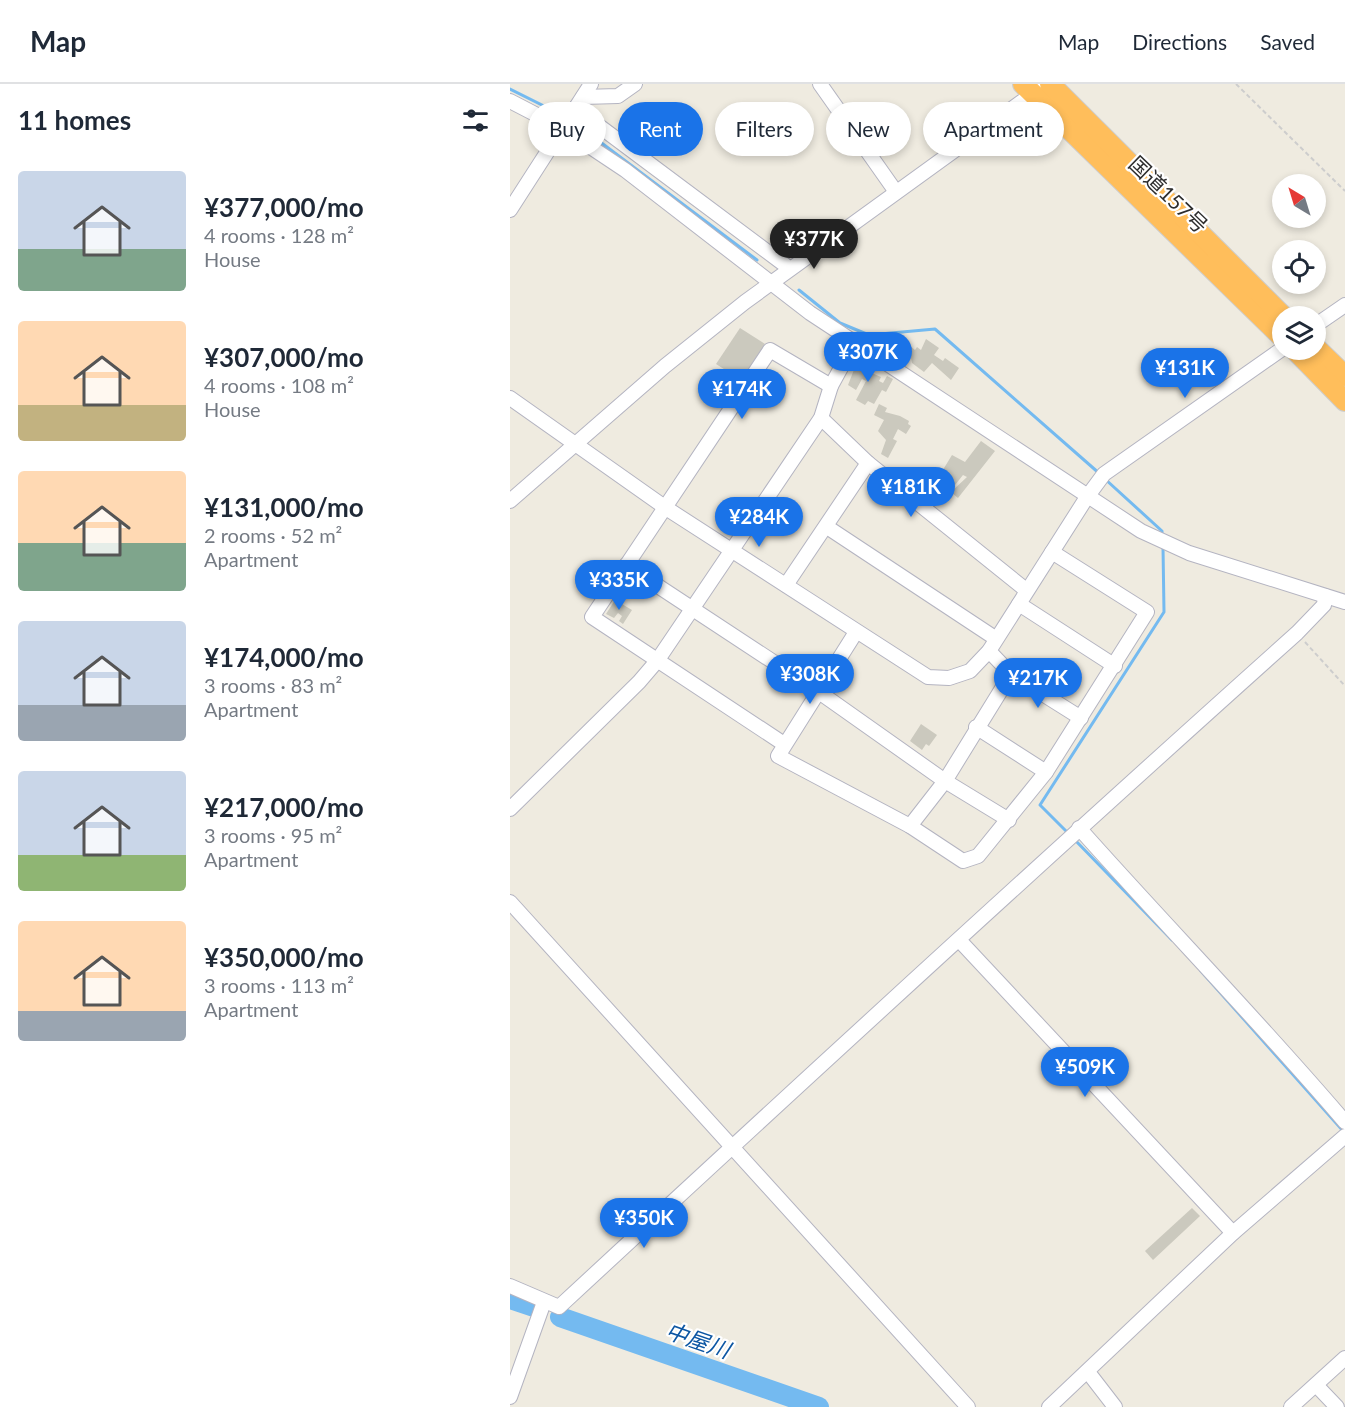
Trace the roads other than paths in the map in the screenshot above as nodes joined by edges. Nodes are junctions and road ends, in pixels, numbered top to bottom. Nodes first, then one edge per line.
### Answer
1 (591, 84) edge
2 (635, 84) edge
3 (820, 84) edge
4 (1038, 87) edge
5 (510, 101) edge
6 (579, 102) joint
7 (528, 110) edge
8 (606, 123) edge
9 (544, 156) edge
10 (604, 156) edge
11 (896, 192) junction
12 (510, 210) edge
13 (789, 268) junction
14 (770, 283) junction
15 (1345, 305) edge
16 (1272, 306) edge
17 (1326, 318) edge
18 (1272, 327) edge
19 (854, 344) junction
20 (1272, 356) edge
21 (1326, 358) edge
22 (1305, 360) edge
23 (1345, 376) edge
24 (831, 386) junction
25 (510, 398) edge
26 (1345, 401) edge
27 (820, 418) junction
28 (573, 445) junction
29 (868, 463) junction
30 (1087, 497) junction
31 (510, 501) edge
32 (666, 508) junction
33 (827, 527) junction
34 (731, 549) junction
35 (1052, 552) junction
36 (626, 565) junction
37 (786, 585) junction
38 (1026, 591) junction
39 (1325, 596) junction
40 (1345, 602) edge
41 (1019, 603) junction
42 (693, 609) junction
43 (856, 632) junction
44 (992, 644) junction
45 (657, 661) junction
46 (1115, 666) junction
47 (1011, 674) junction
48 (819, 692) junction
49 (1081, 718) junction
50 (976, 727) junction
51 (784, 744) junction
52 (1046, 772) junction
53 (945, 781) junction
54 (510, 809) edge
55 (1009, 820) junction
56 (910, 826) junction
57 (1073, 833) junction
58 (510, 903) edge
59 (960, 941) junction
60 (1345, 1122) edge
61 (1345, 1137) edge
62 (732, 1147) junction
63 (1233, 1233) junction
64 (510, 1286) edge
65 (544, 1302) junction
66 (1345, 1358) edge
67 (1088, 1372) junction
68 (1316, 1384) junction
69 (510, 1397) edge
70 (968, 1407) edge
71 (1049, 1407) edge
72 (1115, 1407) edge
73 (1292, 1407) edge
74 (1337, 1407) edge

1 - 6 street
2 - 6 street
3 - 11 street
4 - 11 street
4 - 16 highway, 国道157号
4 - 18 highway, 国道157号
5 - 7 street
8 - 13 street
9 - 12 street
10 - 14 street
11 - 13 street
13 - 14 street
14 - 19 street
14 - 28 street
15 - 17 street
19 - 24 street
19 - 30 street
20 - 30 street
21 - 23 highway
22 - 26 highway
24 - 27 street
24 - 32 street
25 - 28 street
27 - 29 street
27 - 34 street
28 - 31 street
28 - 32 street
29 - 33 street
29 - 38 street
30 - 35 street
30 - 39 street
32 - 34 street
32 - 36 street
33 - 37 street
33 - 44 street
34 - 37 street
34 - 42 street
35 - 38 street
35 - 46 street
36 - 42 street
36 - 45 street
37 - 43 street
38 - 41 street
39 - 40 street
39 - 57 street
41 - 44 street
41 - 46 street
42 - 45 street
42 - 48 street
43 - 44 street
43 - 48 street
44 - 47 street
45 - 51 street
45 - 54 street
46 - 49 street
47 - 49 street
47 - 50 street
48 - 51 street
48 - 53 street
49 - 52 street
50 - 52 street
50 - 53 street
51 - 56 street
52 - 55 street
53 - 55 street
53 - 56 street
55 - 56 street
57 - 59 street
57 - 60 street
58 - 62 street
59 - 62 street
59 - 63 street
61 - 63 street
62 - 65 street
62 - 70 street
63 - 67 street
64 - 65 street
65 - 69 street
66 - 68 street
67 - 71 street
67 - 72 street
68 - 73 street
68 - 74 street

